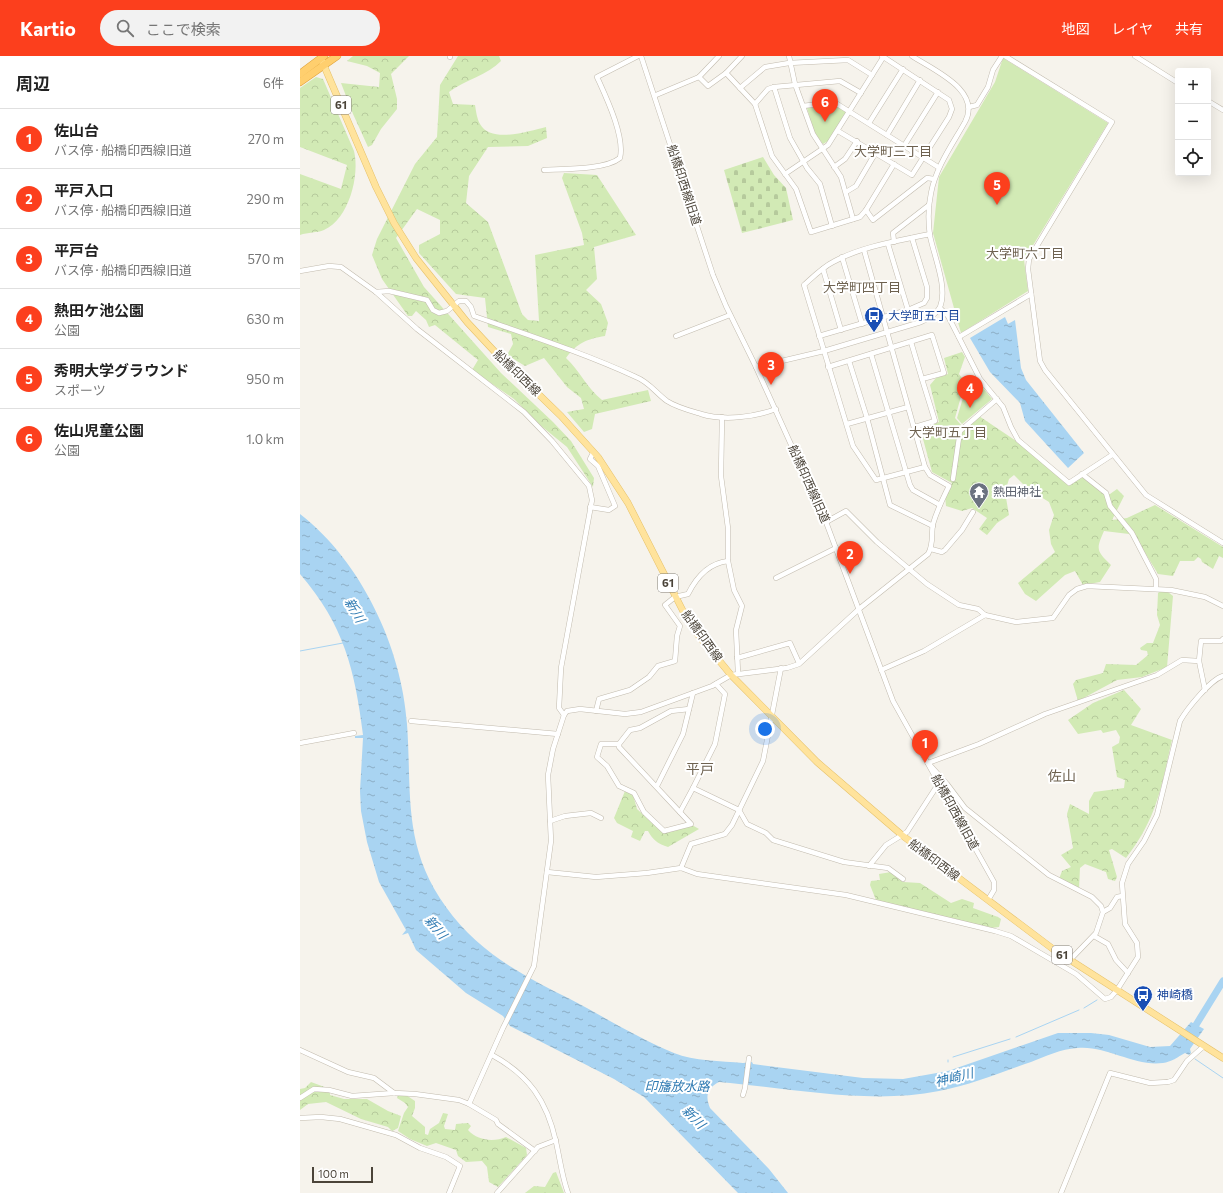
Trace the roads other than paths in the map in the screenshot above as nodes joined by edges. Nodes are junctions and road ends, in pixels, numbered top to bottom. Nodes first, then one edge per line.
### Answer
1 (337, 56) edge
2 (638, 56) edge
3 (641, 56) edge
4 (719, 56) edge
5 (742, 56) edge
6 (789, 56) edge
7 (883, 56) edge
8 (912, 56) edge
9 (1002, 56) edge
10 (1005, 56) edge
11 (1135, 56) edge
12 (323, 60) edge
13 (789, 63) junction
14 (903, 69) junction
15 (726, 73) junction
16 (300, 74) edge
17 (872, 75) junction
18 (699, 77) junction
19 (920, 80) junction
20 (1175, 81) edge
21 (300, 82) edge
22 (795, 84) junction
23 (774, 87) junction
24 (740, 88) junction
25 (938, 92) junction
26 (861, 93) junction
27 (656, 95) junction
28 (1211, 103) edge
29 (755, 104) junction
30 (804, 106) junction
31 (969, 107) junction
32 (1223, 110) edge
33 (850, 111) junction
34 (869, 123) junction
35 (838, 131) junction
36 (887, 135) junction
37 (857, 141) junction
38 (904, 146) junction
39 (823, 148) junction
40 (876, 152) junction
41 (923, 158) junction
42 (803, 162) junction
43 (894, 164) junction
44 (834, 167) junction
45 (938, 167) junction
46 (544, 170) dead end
47 (785, 174) junction
48 (934, 179) junction
49 (846, 192) junction
50 (929, 205) junction
51 (866, 210) junction
52 (854, 219) junction
53 (832, 226) junction
54 (930, 234) junction
55 (912, 238) junction
56 (894, 242) junction
57 (888, 244) junction
58 (864, 250) junction
59 (842, 258) junction
60 (823, 269) junction
61 (300, 271) edge
62 (376, 292) junction
63 (1031, 294) junction
64 (453, 306) junction
65 (940, 308) junction
66 (908, 310) junction
67 (730, 315) junction
68 (882, 318) junction
69 (862, 324) junction
70 (841, 330) junction
71 (886, 332) junction
72 (676, 336) dead end
73 (819, 336) junction
74 (959, 337) junction
75 (911, 342) junction
76 (890, 348) junction
77 (824, 351) junction
78 (871, 354) junction
79 (849, 360) junction
80 (756, 366) junction
81 (828, 367) junction
82 (922, 379) junction
83 (997, 400) junction
84 (908, 407) junction
85 (776, 409) junction
86 (888, 412) junction
87 (722, 417) junction
88 (867, 418) junction
89 (847, 424) junction
90 (914, 427) junction
91 (594, 453) junction
92 (1113, 456) junction
93 (925, 467) junction
94 (905, 472) junction
95 (1082, 474) junction
96 (884, 478) junction
97 (953, 479) dead end
98 (940, 505) junction
99 (590, 507) junction
100 (973, 512) dead end
101 (826, 522) junction
102 (933, 526) junction
103 (1223, 543) edge
104 (836, 548) junction
105 (931, 549) junction
106 (728, 560) junction
107 (911, 569) junction
108 (776, 578) dead end
109 (1156, 588) junction
110 (675, 597) junction
111 (1223, 606) edge
112 (859, 609) junction
113 (985, 615) junction
114 (1223, 639) edge
115 (737, 658) junction
116 (1199, 661) junction
117 (800, 663) junction
118 (781, 668) junction
119 (881, 670) junction
120 (738, 672) junction
121 (731, 675) junction
122 (1223, 676) edge
123 (716, 684) junction
124 (1205, 690) junction
125 (693, 693) junction
126 (689, 709) junction
127 (596, 711) junction
128 (564, 715) junction
129 (771, 717) junction
130 (411, 721) dead end
131 (354, 733) dead end
132 (558, 734) junction
133 (300, 743) edge
134 (619, 744) junction
135 (928, 763) junction
136 (940, 784) junction
137 (657, 786) junction
138 (694, 788) junction
139 (739, 810) junction
140 (680, 812) junction
141 (601, 818) dead end
142 (550, 821) junction
143 (903, 836) junction
144 (869, 866) junction
145 (681, 868) junction
146 (547, 872) junction
147 (903, 879) dead end
148 (1122, 896) junction
149 (988, 900) junction
150 (1102, 912) junction
151 (1094, 936) junction
152 (1070, 960) junction
153 (1128, 973) junction
154 (1117, 990) junction
155 (1203, 1045) junction
156 (300, 1050) edge
157 (492, 1054) junction
158 (749, 1058) dead end
159 (1223, 1058) edge
160 (394, 1093) junction
161 (743, 1096) dead end
162 (300, 1098) edge
163 (469, 1104) junction
164 (300, 1118) edge
165 (556, 1140) junction
166 (535, 1151) junction
167 (449, 1193) edge
168 (497, 1193) edge
169 (568, 1193) edge
170 (1061, 1193) edge

1 - 12 highway
2 - 46 street
3 - 27 street, 船橋印西線旧道
4 - 18 street
5 - 15 street
6 - 13 street
7 - 14 street
7 - 17 street
8 - 31 street
9 - 31 street
10 - 63 street
11 - 20 street
12 - 16 highway
12 - 21 highway
12 - 64 main road, 船橋印西線 / 61
13 - 17 street
13 - 22 street
13 - 24 street
14 - 19 street
14 - 34 street
15 - 18 street
15 - 24 street
17 - 26 street
18 - 27 street
19 - 25 street
19 - 36 street
22 - 23 street
22 - 26 street
22 - 30 street
23 - 29 street
23 - 42 street
24 - 29 street
25 - 38 street
25 - 41 street
26 - 33 street
27 - 67 street, 船橋印西線旧道
28 - 32 street
29 - 47 street
30 - 33 street
30 - 39 street
31 - 45 street
33 - 34 street
33 - 35 street
34 - 36 street
35 - 37 street
35 - 39 street
36 - 38 street
37 - 40 street
37 - 44 street
38 - 41 street
39 - 42 street
39 - 44 street
40 - 43 street
40 - 49 street
41 - 43 street
41 - 45 street
42 - 47 street
42 - 53 street
43 - 51 street
44 - 49 street
45 - 48 street
47 - 53 street
48 - 50 street
48 - 51 street
49 - 52 street
50 - 54 street
50 - 56 street
51 - 52 street
52 - 53 street
54 - 55 street
54 - 65 street
55 - 56 street
55 - 66 street
56 - 57 street
57 - 58 street
57 - 66 street
58 - 59 street
58 - 68 street
59 - 60 street
59 - 69 street
60 - 70 street
60 - 73 street
61 - 62 street
62 - 64 street
62 - 99 street
63 - 74 street
63 - 92 street
64 - 87 street
64 - 91 main road, 船橋印西線 / 61
65 - 71 street
65 - 74 street
66 - 68 street
67 - 72 street
67 - 80 street, 船橋印西線旧道
68 - 69 street
68 - 71 street
69 - 70 street
70 - 73 street
71 - 76 street
71 - 77 street
73 - 77 street
74 - 83 street
75 - 76 street
75 - 82 street
75 - 82 street
76 - 78 street
76 - 84 street
77 - 80 street
77 - 81 street
78 - 79 street
78 - 86 street
79 - 81 street
79 - 88 street
80 - 85 street, 船橋印西線旧道
81 - 89 street
82 - 90 street
83 - 95 street
83 - 97 street
84 - 86 street
84 - 90 street
85 - 87 street
85 - 101 street, 船橋印西線旧道
86 - 88 street
86 - 94 street
87 - 106 street
88 - 89 street
88 - 96 street
89 - 96 street
90 - 93 street
91 - 99 street
91 - 110 main road, 船橋印西線 / 61
92 - 95 street
92 - 103 street
93 - 94 street
93 - 98 street
94 - 96 street
94 - 98 street
95 - 109 street
96 - 102 street
98 - 102 street
99 - 128 street
100 - 105 street
101 - 104 street, 船橋印西線旧道
101 - 107 street
102 - 105 street
104 - 108 street
104 - 112 street, 船橋印西線旧道
105 - 107 street
106 - 110 street
106 - 115 street
107 - 112 street
107 - 113 street
109 - 111 street
109 - 113 street
110 - 121 main road, 船橋印西線 / 61
110 - 127 street
112 - 117 street
112 - 119 street, 船橋印西線旧道
113 - 119 street
114 - 116 street
115 - 117 street
115 - 120 street
116 - 124 street
116 - 135 street
117 - 118 street
118 - 120 street
118 - 129 street
119 - 135 street, 船橋印西線旧道
120 - 121 street
121 - 123 street
121 - 129 main road, 船橋印西線 / 61
122 - 124 street
123 - 125 street
123 - 138 street
124 - 148 street
125 - 126 street
125 - 127 street
126 - 134 street
126 - 137 street
127 - 128 street
128 - 132 street
129 - 139 street
129 - 143 main road, 船橋印西線 / 61
130 - 132 street
131 - 133 street
132 - 142 street
134 - 137 street
134 - 140 street
135 - 136 street, 船橋印西線旧道
135 - 150 street
136 - 143 street
136 - 149 street, 船橋印西線旧道
137 - 140 street
138 - 139 street
138 - 140 street
139 - 144 street
139 - 145 street
141 - 142 street
142 - 146 street
143 - 144 street
143 - 149 main road, 船橋印西線 / 61
144 - 147 street
145 - 146 street
145 - 154 street
146 - 157 street
148 - 150 street
148 - 153 street
149 - 152 main road, 船橋印西線 / 61
150 - 151 street
151 - 152 street
151 - 153 street
152 - 154 main road, 船橋印西線 / 61
153 - 154 street
154 - 155 main road, 船橋印西線 / 61
155 - 159 main road, 船橋印西線 / 61
155 - 170 street
156 - 160 street
157 - 163 street
157 - 165 street
158 - 161 street
160 - 162 street
160 - 163 street
163 - 166 street
164 - 167 street
165 - 166 street
165 - 169 street
166 - 168 street

